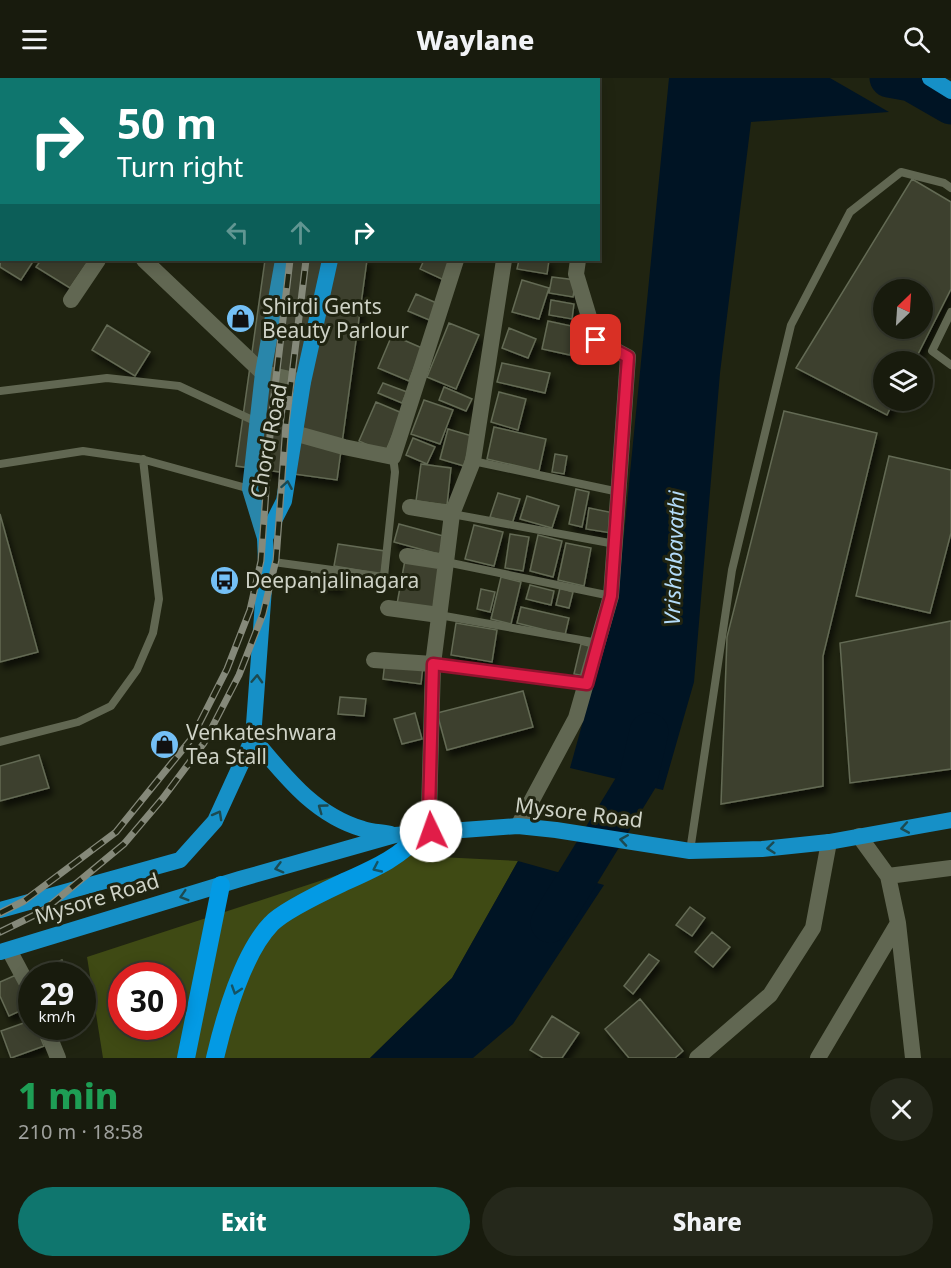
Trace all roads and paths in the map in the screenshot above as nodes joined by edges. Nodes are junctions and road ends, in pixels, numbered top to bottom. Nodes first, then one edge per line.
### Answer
1 (930, 78) edge
2 (951, 91) edge
3 (951, 188) edge
4 (98, 261) edge
5 (145, 261) edge
6 (283, 261) edge
7 (330, 261) edge
8 (456, 261) edge
9 (504, 261) edge
10 (578, 261) edge
11 (72, 300) dead end
12 (951, 312) edge
13 (951, 365) edge
14 (264, 373) junction
15 (303, 382) junction
16 (0, 392) edge
17 (259, 423) junction
18 (294, 433) junction
19 (393, 457) junction
20 (142, 459) junction
21 (473, 461) junction
22 (0, 464) edge
23 (250, 489) junction
24 (619, 492) junction
25 (410, 507) dead end
26 (452, 514) junction
27 (265, 538) junction
28 (615, 544) junction
29 (407, 556) dead end
30 (266, 561) junction
31 (446, 562) junction
32 (611, 596) junction
33 (388, 608) dead end
34 (440, 615) junction
35 (598, 643) junction
36 (374, 660) dead end
37 (433, 664) junction
38 (587, 684) junction
39 (253, 738) junction
40 (0, 742) edge
41 (951, 820) edge
42 (518, 826) junction
43 (426, 831) junction
44 (396, 835) junction
45 (859, 836) junction
46 (829, 842) junction
47 (686, 850) junction
48 (951, 868) edge
49 (888, 876) junction
50 (221, 885) junction
51 (0, 910) edge
52 (898, 923) junction
53 (4, 951) edge
54 (18, 972) edge
55 (51, 1040) edge
56 (58, 1058) edge
57 (186, 1058) edge
58 (215, 1058) edge
59 (697, 1058) edge
60 (818, 1058) edge
61 (913, 1058) edge

1 - 2 highway
3 - 47 lane
4 - 11 street
5 - 14 street
6 - 14 main road
7 - 15 highway, Chord Road
8 - 19 street
9 - 21 street
10 - 24 street
12 - 13 lane
14 - 15 street
14 - 17 main road
15 - 18 highway, Chord Road
16 - 17 lane
17 - 23 main road
18 - 19 street
27 -> 18 highway, Chord Road
19 - 30 lane
20 - 22 lane
20 - 23 lane
20 - 40 lane
21 - 24 lane
21 - 26 street
23 - 27 main road
24 - 28 street
25 - 26 street
26 - 28 lane
26 - 31 street
27 - 30 highway, Chord Road
28 - 32 street
29 - 31 street
39 -> 30 highway, Chord Road
31 - 32 lane
31 - 34 street
32 - 35 street
33 - 34 street
34 - 35 lane
34 - 37 street
35 - 38 street
36 - 37 street
37 - 38 lane
37 - 43 street
38 - 42 street
44 -> 39 highway
51 -> 39 highway, Mysore Road
41 -> 45 highway, Mysore Road
42 - 43 highway, Mysore Road
47 -> 42 highway, Mysore Road
43 - 44 highway, Mysore Road
43 -> 58 highway
44 -> 50 highway, Mysore Road
45 - 46 highway, Mysore Road
45 - 49 street
46 -> 47 highway, Mysore Road
46 - 59 street
48 - 49 street
49 - 52 street
50 -> 53 highway, Mysore Road
50 - 57 highway
52 - 60 street
52 - 61 street
53 - 54 street
55 - 56 street

